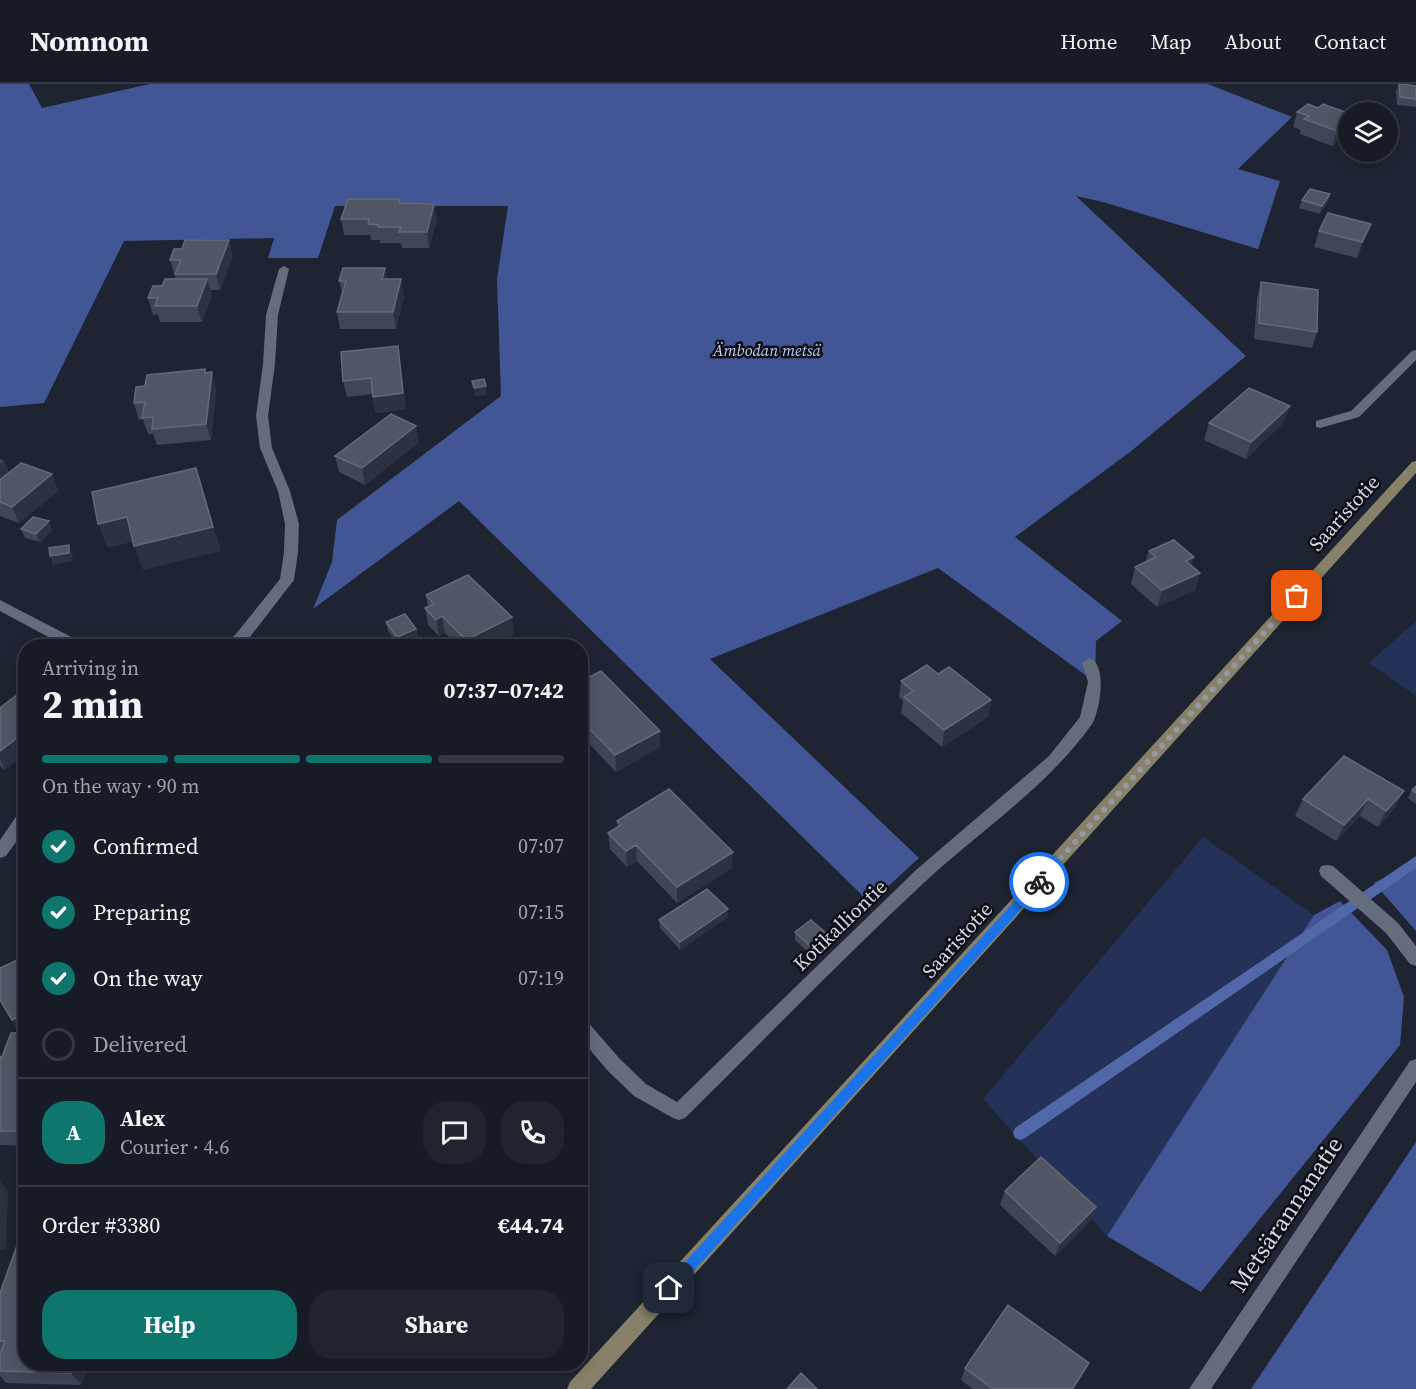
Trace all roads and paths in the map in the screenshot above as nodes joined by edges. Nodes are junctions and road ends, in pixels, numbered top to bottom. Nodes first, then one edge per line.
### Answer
1 (284, 269) dead end
2 (1416, 353) edge
3 (1320, 424) dead end
4 (1416, 465) edge
5 (0, 605) edge
6 (63, 639) edge
7 (245, 639) edge
8 (1089, 663) dead end
9 (18, 826) edge
10 (0, 852) edge
11 (1327, 871) dead end
12 (1416, 959) edge
13 (588, 1034) edge
14 (1416, 1067) edge
15 (577, 1389) edge
16 (1199, 1389) edge

1 - 7 street
2 - 3 street
4 - 15 main road, Saaristotie
5 - 6 street
8 - 13 street, Kotikalliontie
9 - 10 street
11 - 12 street
14 - 16 street, Metsärannanatie

